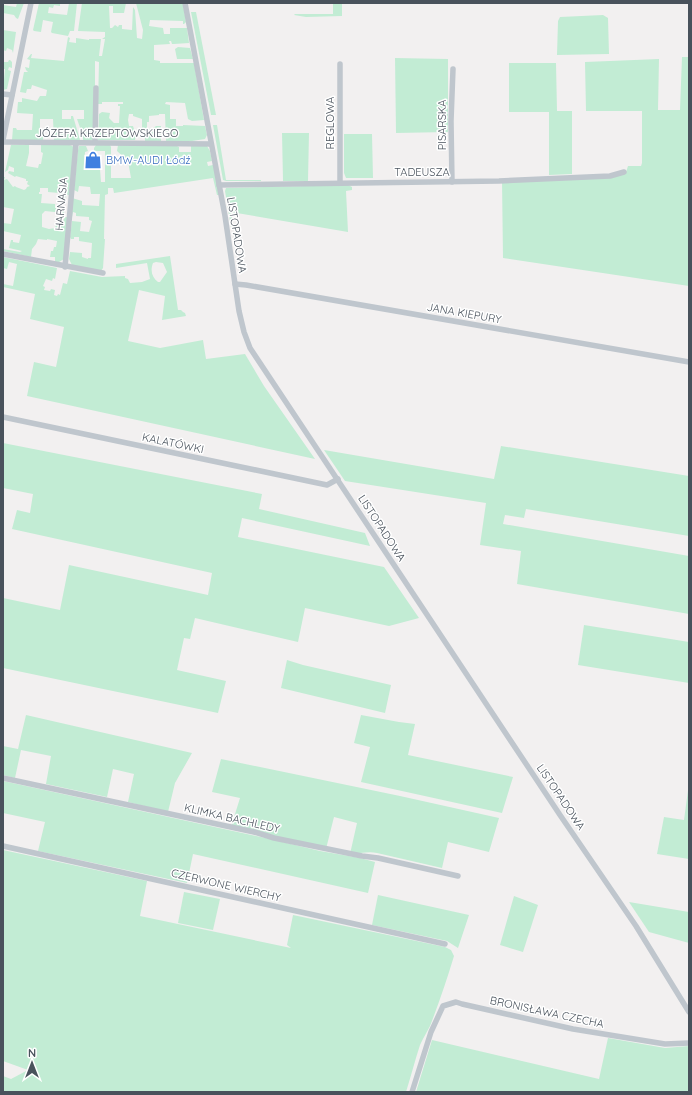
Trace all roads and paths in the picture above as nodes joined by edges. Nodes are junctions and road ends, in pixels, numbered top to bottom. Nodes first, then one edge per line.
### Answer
1 (31, 3) edge
2 (185, 3) edge
3 (340, 64) dead end
4 (453, 69) dead end
5 (96, 88) dead end
6 (3, 94) edge
7 (12, 95) junction
8 (3, 141) edge
9 (95, 142) junction
10 (76, 143) junction
11 (211, 144) junction
12 (624, 172) dead end
13 (340, 182) junction
14 (452, 182) junction
15 (219, 185) junction
16 (3, 254) edge
17 (65, 266) junction
18 (102, 273) dead end
19 (235, 284) junction
20 (689, 362) edge
21 (3, 417) edge
22 (338, 479) junction
23 (3, 778) edge
24 (3, 846) edge
25 (458, 876) dead end
26 (445, 944) dead end
27 (689, 1012) edge
28 (689, 1043) edge
29 (412, 1092) edge

1 - 7 street
2 - 11 street, LISTOPADOWA
3 - 13 street, REGLOWA
4 - 14 street, PISARSKA
5 - 9 street
6 - 7 street
7 - 8 street
8 - 10 street, JÓZEFA KRZEPTOWSKIEGO
9 - 10 street, JÓZEFA KRZEPTOWSKIEGO
9 - 11 street, JÓZEFA KRZEPTOWSKIEGO
10 - 17 street, HARNASIA
11 - 15 street, LISTOPADOWA
12 - 14 street, TADEUSZA
13 - 14 street, TADEUSZA
13 - 15 street, TADEUSZA
15 - 19 street, LISTOPADOWA
16 - 17 street
17 - 18 street
19 - 20 street, JANA KIEPURY
19 - 22 street, LISTOPADOWA
21 - 22 street, KALATÓWKI
22 - 27 street, LISTOPADOWA
23 - 25 street, KLIMKA BACHLEDY
24 - 26 street, CZERWONE WIERCHY
28 - 29 street, BRONISŁAWA CZECHA

